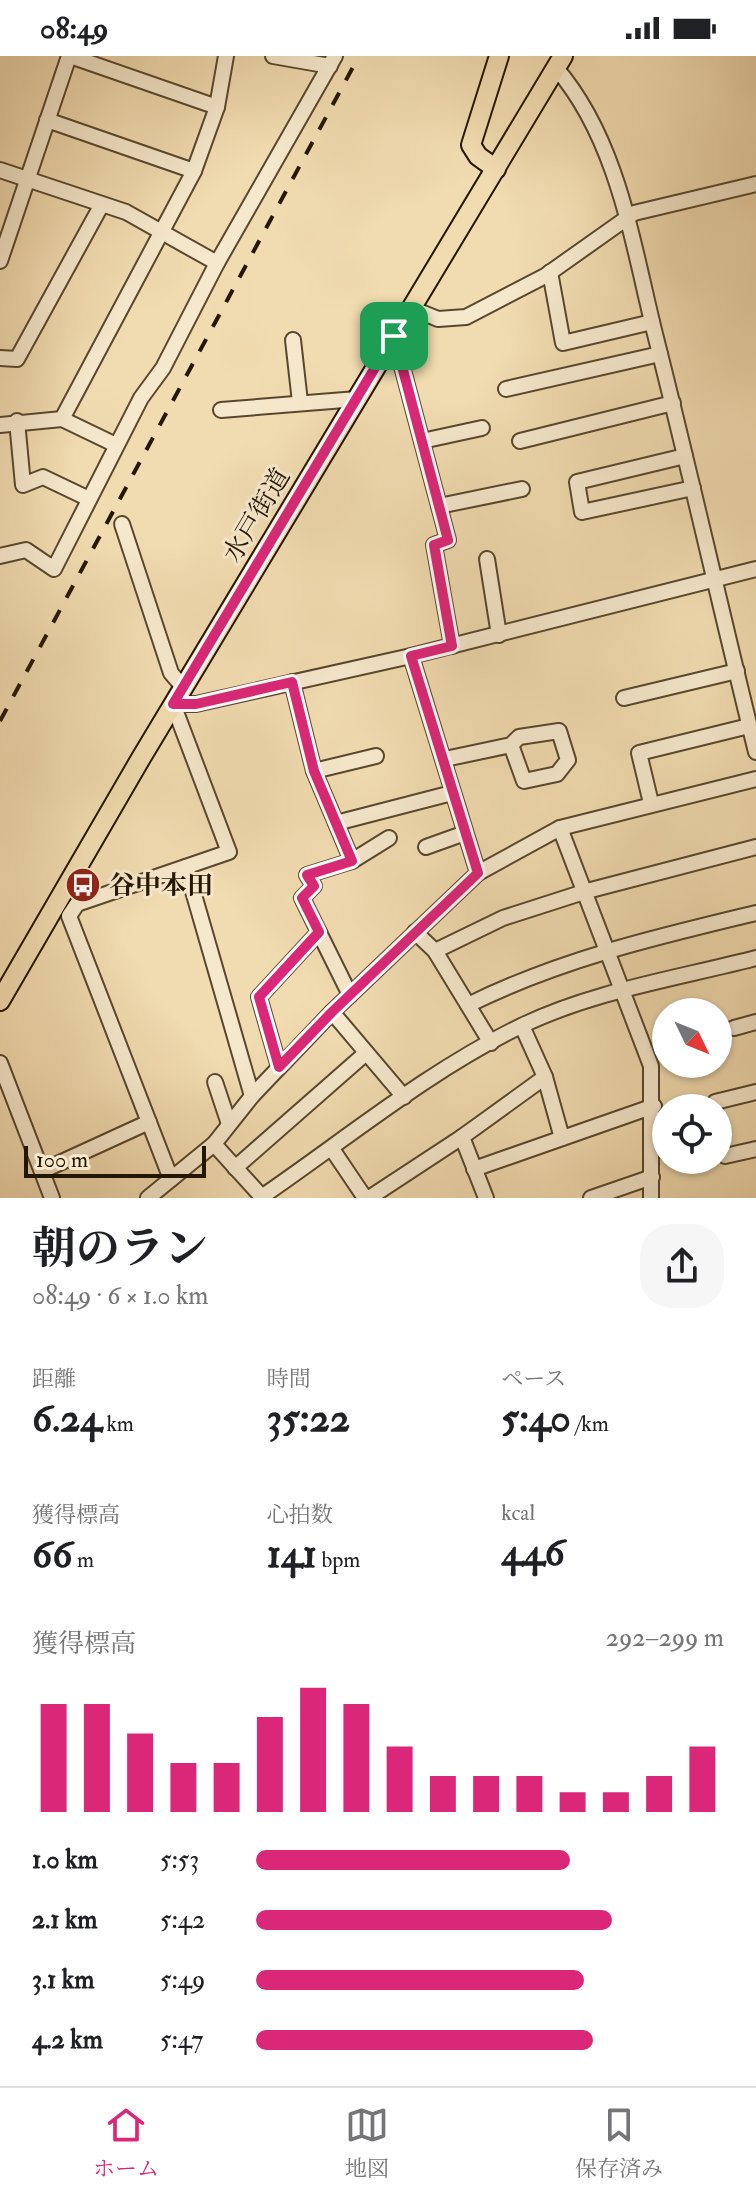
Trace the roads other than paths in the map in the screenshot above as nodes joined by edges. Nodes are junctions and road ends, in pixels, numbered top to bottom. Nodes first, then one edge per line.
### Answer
1 (70, 56) edge
2 (226, 56) edge
3 (273, 56) edge
4 (499, 56) edge
5 (332, 61) edge
6 (560, 62) edge
7 (217, 107) junction
8 (47, 120) junction
9 (496, 169) junction
10 (0, 170) edge
11 (194, 171) junction
12 (26, 179) junction
13 (756, 184) edge
14 (101, 206) junction
15 (625, 219) junction
16 (162, 229) junction
17 (0, 261) edge
18 (217, 263) junction
19 (550, 272) junction
20 (411, 308) junction
21 (652, 322) junction
22 (394, 336) junction
23 (293, 340) dead end
24 (660, 354) junction
25 (0, 358) edge
26 (506, 389) dead end
27 (357, 399) junction
28 (300, 402) junction
29 (673, 403) junction
30 (221, 410) dead end
31 (62, 419) junction
32 (17, 421) junction
33 (0, 425) edge
34 (482, 428) dead end
35 (422, 441) junction
36 (520, 441) dead end
37 (116, 445) junction
38 (685, 456) junction
39 (693, 488) junction
40 (522, 489) dead end
41 (87, 498) junction
42 (439, 506) junction
43 (122, 524) dead end
44 (0, 556) edge
45 (487, 559) dead end
46 (756, 569) edge
47 (715, 579) junction
48 (499, 635) junction
49 (452, 646) junction
50 (411, 656) junction
51 (737, 671) junction
52 (292, 682) junction
53 (183, 687) junction
54 (624, 698) dead end
55 (173, 704) junction
56 (749, 726) junction
57 (511, 745) dead end
58 (756, 752) edge
59 (376, 756) dead end
60 (445, 759) junction
61 (314, 771) junction
62 (756, 779) edge
63 (452, 793) junction
64 (651, 803) junction
65 (336, 823) junction
66 (560, 828) junction
67 (465, 833) junction
68 (389, 838) dead end
69 (426, 847) dead end
70 (756, 847) edge
71 (352, 861) junction
72 (186, 867) junction
73 (478, 873) junction
74 (587, 891) junction
75 (55, 902) junction
76 (73, 910) junction
77 (756, 913) edge
78 (319, 932) junction
79 (415, 932) junction
80 (609, 948) junction
81 (435, 951) junction
82 (756, 958) edge
83 (625, 992) junction
84 (350, 995) junction
85 (0, 1001) edge
86 (468, 1005) junction
87 (332, 1012) junction
88 (756, 1022) edge
89 (522, 1026) junction
90 (734, 1028) dead end
91 (491, 1043) junction
92 (366, 1053) junction
93 (0, 1063) edge
94 (279, 1067) junction
95 (545, 1077) junction
96 (215, 1082) dead end
97 (756, 1092) edge
98 (653, 1094) edge
99 (252, 1096) junction
100 (404, 1097) junction
101 (732, 1098) edge
102 (652, 1107) edge
103 (149, 1122) junction
104 (229, 1124) junction
105 (462, 1137) junction
106 (562, 1138) junction
107 (214, 1144) junction
108 (332, 1149) junction
109 (756, 1149) edge
110 (732, 1154) edge
111 (235, 1168) junction
112 (474, 1169) junction
113 (42, 1171) junction
114 (652, 1174) edge
115 (652, 1177) junction
116 (171, 1179) junction
117 (261, 1197) edge
118 (52, 1198) edge
119 (148, 1198) edge
120 (367, 1198) edge
121 (486, 1198) edge
122 (591, 1198) edge
123 (651, 1198) edge

1 - 7 street
1 - 8 street
2 - 7 street
3 - 5 street
4 - 9 main road
5 - 18 street
6 - 9 main road, 水戸街道
6 - 15 street
7 - 11 street
8 - 11 street
8 - 12 street
9 - 20 main road, 水戸街道
10 - 12 street
11 - 16 street
12 - 14 street
12 - 17 street
13 - 15 street
14 - 16 street
14 - 25 street
15 - 19 street
15 - 21 street
16 - 18 street
16 - 31 street
18 - 37 street
19 - 20 street
19 - 21 street
20 - 22 main road, 水戸街道
21 - 24 street
22 - 27 main road, 水戸街道
22 - 35 street
23 - 28 street
24 - 26 street
24 - 29 street
27 - 28 street
27 - 53 main road, 水戸街道
28 - 30 street
29 - 36 street
29 - 38 street
31 - 32 street
31 - 37 street
32 - 33 street
32 - 41 street
34 - 35 street
35 - 42 street
37 - 41 street
38 - 39 street
38 - 39 street
39 - 47 street
40 - 42 street
41 - 44 street
42 - 49 street
43 - 53 street
45 - 48 street
46 - 47 street
47 - 48 street
47 - 51 street
48 - 49 street
49 - 50 street
50 - 52 street
50 - 60 street
51 - 54 street
51 - 56 street
52 - 55 street
52 - 61 street
53 - 55 main road, 水戸街道
55 - 72 street
55 - 75 main road, 水戸街道
56 - 58 street
56 - 64 street
57 - 60 street
59 - 61 street
60 - 63 street
61 - 65 street
62 - 64 street
63 - 65 street
63 - 67 street
64 - 66 street
65 - 71 street
66 - 73 street
66 - 74 street
67 - 69 street
67 - 73 street
68 - 71 street
70 - 74 street
71 - 78 street
72 - 76 street
72 - 99 street
73 - 79 street
74 - 80 street
74 - 81 street
75 - 76 street
75 - 85 main road, 水戸街道
76 - 103 street
77 - 80 street
78 - 84 street
78 - 94 street
79 - 81 street
79 - 84 street
80 - 83 street
80 - 86 street
81 - 86 street
82 - 83 street
83 - 89 street
83 - 98 street
84 - 87 street
86 - 91 street
87 - 92 street
87 - 94 street
88 - 90 street
89 - 91 street
89 - 95 street
91 - 100 street
92 - 100 street
92 - 111 street
93 - 113 street
94 - 99 street
95 - 105 street
95 - 106 street
96 - 104 street
97 - 101 street
99 - 104 street
100 - 108 street
102 - 106 street
103 - 113 street
103 - 116 street
104 - 107 street
105 - 112 street
105 - 120 street
106 - 112 street
107 - 111 street
107 - 116 street
108 - 117 street
108 - 120 street
109 - 110 street
111 - 117 street
112 - 121 street
113 - 118 street
114 - 115 street
115 - 122 street
115 - 123 street
116 - 119 street

